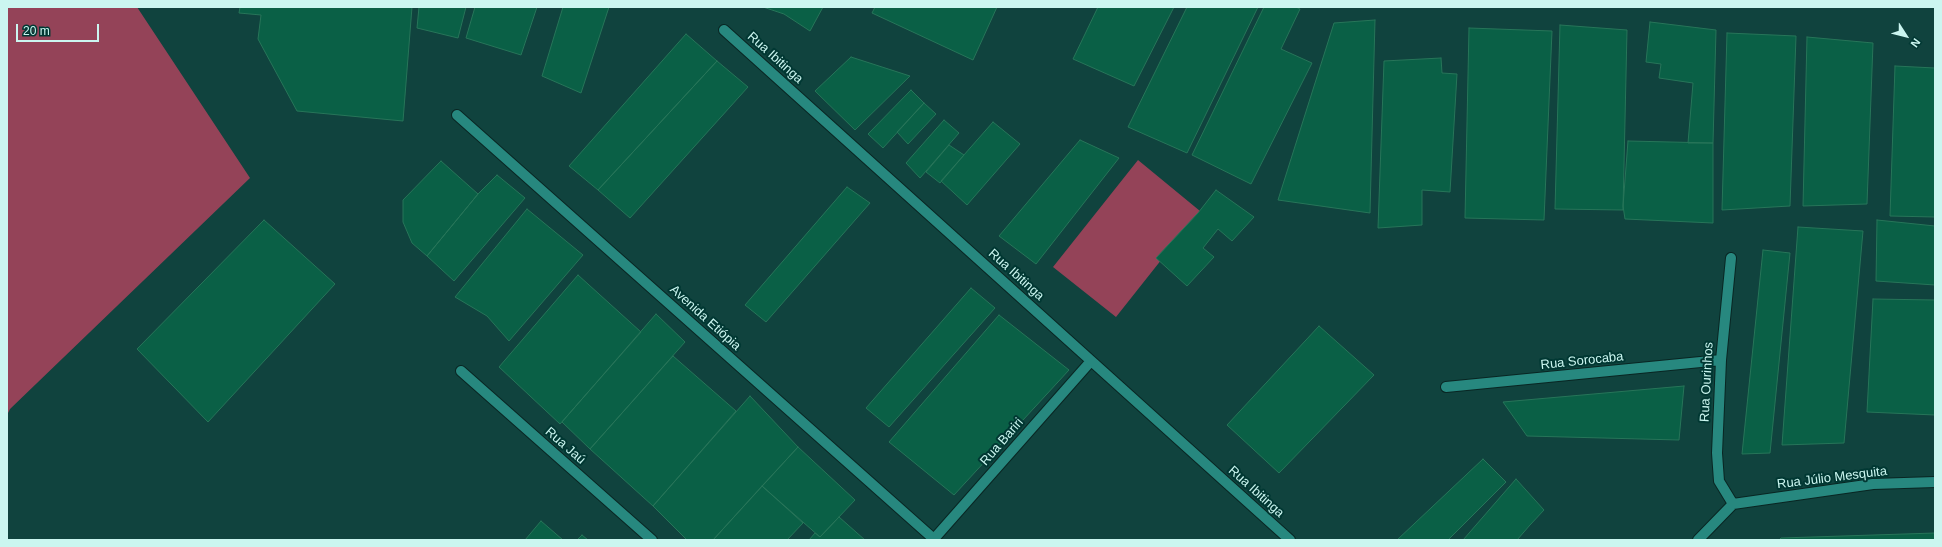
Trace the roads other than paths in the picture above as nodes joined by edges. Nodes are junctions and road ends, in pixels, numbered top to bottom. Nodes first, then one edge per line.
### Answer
1 (724, 30) dead end
2 (457, 115) dead end
3 (1731, 258) dead end
4 (1721, 360) junction
5 (1091, 361) junction
6 (461, 371) dead end
7 (1446, 388) dead end
8 (1935, 482) edge
9 (1732, 504) junction
10 (652, 540) edge
11 (934, 540) edge
12 (1290, 540) edge
13 (1698, 540) edge

1 - 5 street, Rua Ibitinga
2 - 11 street, Avenida Etiópia
3 - 4 street, Rua Ourinhos
4 - 7 street, Rua Sorocaba
4 - 9 street, Rua Ourinhos
5 - 11 street, Rua Bariri
5 - 12 street, Rua Ibitinga
6 - 10 street, Rua Jaú
8 - 9 street, Rua Júlio Mesquita
9 - 13 street

